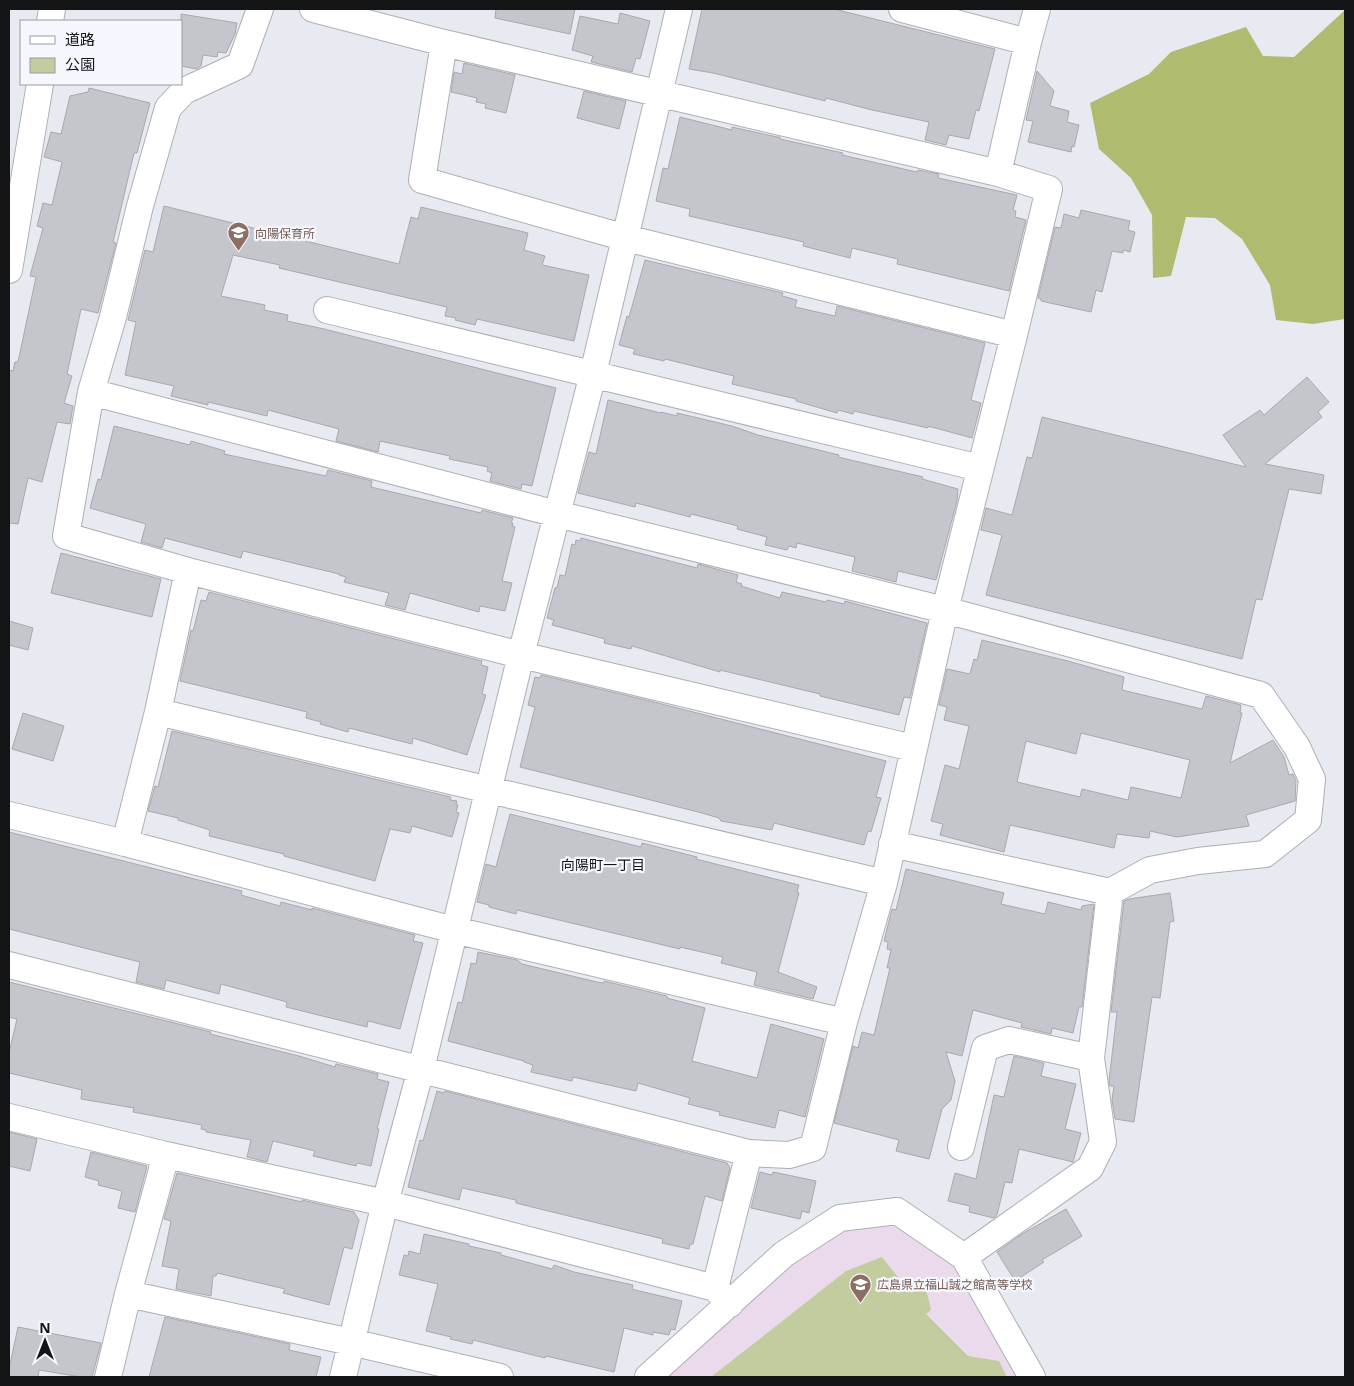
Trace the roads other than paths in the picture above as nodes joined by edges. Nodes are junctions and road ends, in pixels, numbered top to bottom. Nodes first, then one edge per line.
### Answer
1 (260, 9) edge
2 (313, 9) edge
3 (679, 9) edge
4 (902, 9) edge
5 (1037, 9) edge
6 (1028, 42) junction
7 (444, 43) junction
8 (40, 85) edge
9 (659, 92) junction
10 (998, 173) junction
11 (626, 238) junction
12 (9, 270) edge
13 (327, 310) dead end
14 (1014, 335) junction
15 (593, 374) junction
16 (91, 392) junction
17 (980, 468) junction
18 (557, 514) junction
19 (188, 571) junction
20 (945, 610) junction
21 (521, 655) junction
22 (158, 712) junction
23 (913, 748) junction
24 (489, 791) junction
25 (9, 815) edge
26 (125, 844) junction
27 (892, 844) junction
28 (884, 882) junction
29 (1110, 892) junction
30 (454, 930) junction
31 (9, 966) edge
32 (844, 1022) junction
33 (1091, 1058) junction
34 (421, 1069) junction
35 (9, 1117) edge
36 (961, 1147) dead end
37 (749, 1153) junction
38 (166, 1155) junction
39 (386, 1203) junction
40 (964, 1257) junction
41 (128, 1294) junction
42 (722, 1296) junction
43 (351, 1342) junction
44 (108, 1377) edge
45 (342, 1377) edge
46 (500, 1377) edge
47 (648, 1377) edge
48 (1032, 1377) edge

1 - 16 street
2 - 7 street
3 - 9 street
4 - 6 street
5 - 6 street
6 - 10 street
7 - 9 street
7 - 11 street
8 - 12 street
9 - 10 street
9 - 11 street
10 - 14 street
11 - 14 street
11 - 15 street
13 - 15 street
14 - 17 street
15 - 17 street
15 - 18 street
16 - 18 street
16 - 19 street
17 - 20 street
18 - 20 street
18 - 21 street
19 - 21 street
19 - 22 street
20 - 23 street
20 - 29 street
21 - 23 street
21 - 24 street
22 - 24 street
22 - 26 street
23 - 27 street
24 - 28 street
24 - 30 street
25 - 26 street
26 - 30 street
27 - 28 street
27 - 29 street
28 - 32 street
29 - 33 street
30 - 32 street
30 - 34 street
31 - 34 street
32 - 37 street
33 - 36 street
33 - 40 street
34 - 37 street
34 - 39 street
35 - 38 street
37 - 42 street
38 - 39 street
38 - 41 street
39 - 42 street
39 - 43 street
40 - 42 street
40 - 48 street
41 - 43 street
41 - 44 street
42 - 47 street
43 - 45 street
43 - 46 street

